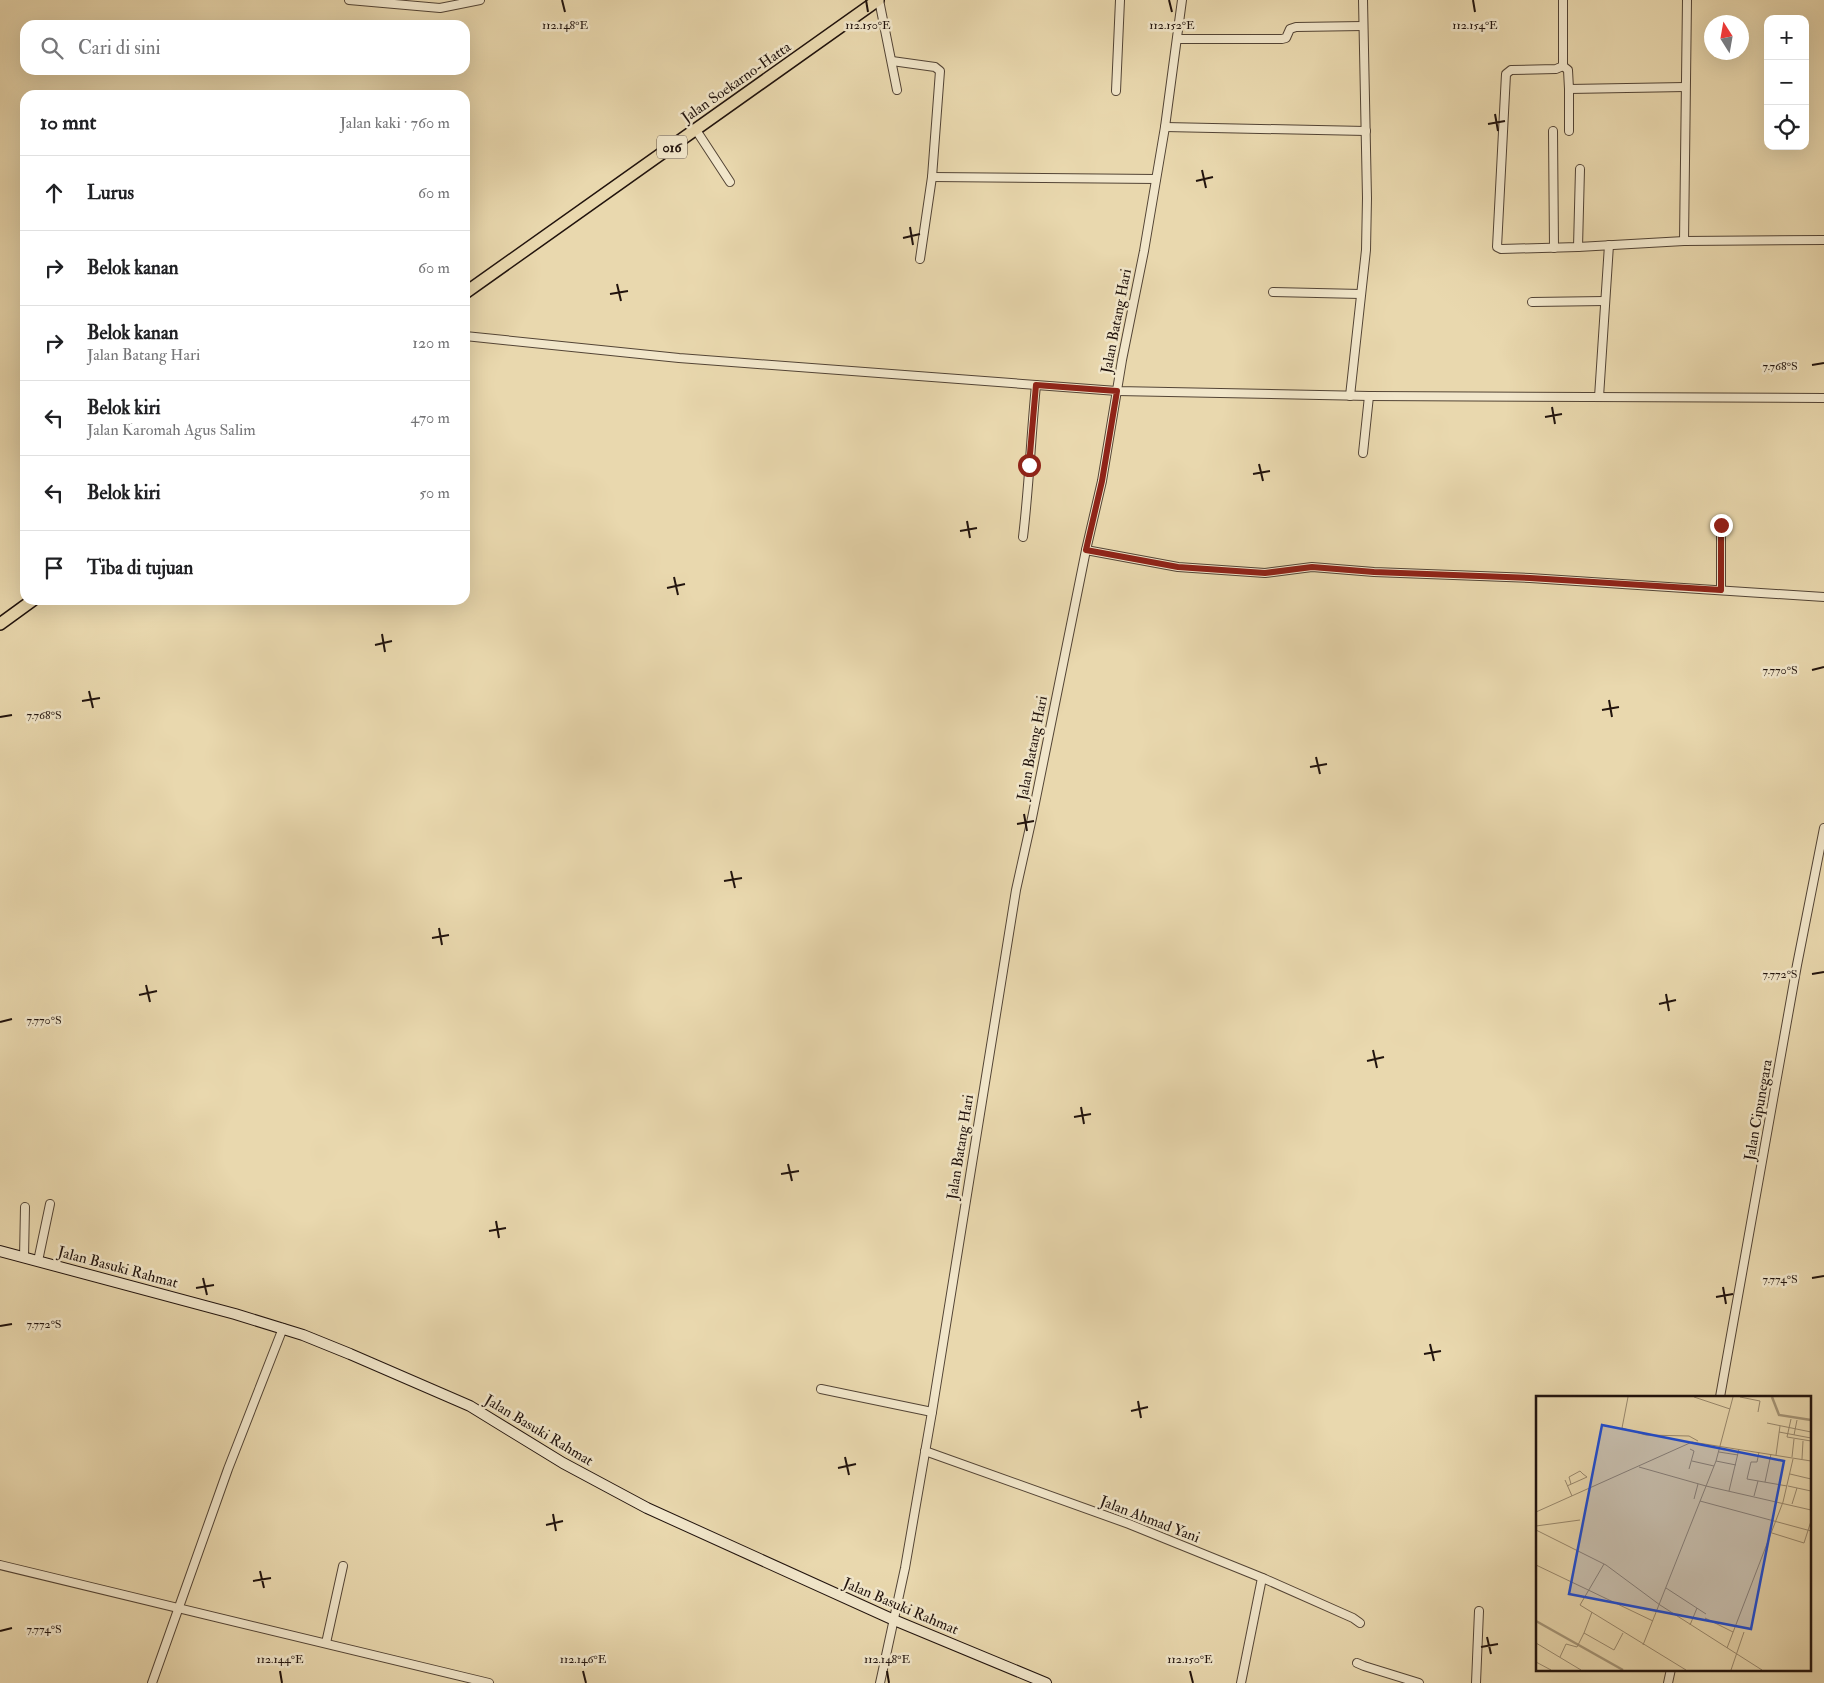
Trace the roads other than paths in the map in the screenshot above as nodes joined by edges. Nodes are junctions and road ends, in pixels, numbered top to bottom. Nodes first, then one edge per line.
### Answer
1 (349, 0) edge
2 (480, 0) edge
3 (879, 0) edge
4 (1120, 0) edge
5 (1182, 0) edge
6 (1364, 0) edge
7 (1563, 0) edge
8 (1686, 0) edge
9 (1363, 26) junction
10 (1177, 38) junction
11 (892, 60) junction
12 (1563, 66) junction
13 (1685, 86) junction
14 (1569, 89) junction
15 (897, 90) dead end
16 (1116, 91) dead end
17 (1165, 127) junction
18 (696, 130) junction
19 (1366, 131) junction
20 (1553, 131) dead end
21 (1569, 131) dead end
22 (1580, 169) dead end
23 (932, 177) junction
24 (1156, 179) junction
25 (730, 182) dead end
26 (1824, 240) edge
27 (1684, 241) junction
28 (1609, 246) junction
29 (1578, 247) junction
30 (1554, 248) junction
31 (920, 258) dead end
32 (470, 289) edge
33 (1274, 292) dead end
34 (1361, 294) junction
35 (1605, 301) junction
36 (1532, 302) dead end
37 (470, 337) edge
38 (1036, 385) junction
39 (1117, 391) junction
40 (1350, 396) junction
41 (1369, 396) junction
42 (1599, 397) junction
43 (1824, 398) edge
44 (1363, 453) dead end
45 (1721, 525) dead end
46 (1023, 538) dead end
47 (1086, 550) junction
48 (1721, 590) junction
49 (1824, 597) edge
50 (26, 605) edge
51 (0, 624) edge
52 (1824, 828) edge
53 (50, 1204) dead end
54 (25, 1207) dead end
55 (0, 1251) edge
56 (24, 1257) junction
57 (38, 1261) junction
58 (283, 1328) junction
59 (821, 1389) dead end
60 (1720, 1396) edge
61 (932, 1412) junction
62 (925, 1451) junction
63 (343, 1566) dead end
64 (1, 1568) edge
65 (1262, 1578) junction
66 (178, 1608) junction
67 (1479, 1611) dead end
68 (894, 1620) junction
69 (1360, 1623) dead end
70 (326, 1643) junction
71 (1357, 1662) dead end
72 (1671, 1670) edge
73 (152, 1683) edge
74 (489, 1683) edge
75 (880, 1683) edge
76 (1046, 1683) edge
77 (1240, 1683) edge
78 (1419, 1683) edge
79 (1476, 1683) edge
80 (1668, 1683) edge

1 - 2 street
3 - 11 street
3 - 18 main road, Jalan Soekarno-Hatta / 016
4 - 16 street
5 - 10 street, Jalan Batang Hari
6 - 9 street
7 - 12 street
8 - 13 street
9 - 10 street
9 - 19 street
10 - 17 street, Jalan Batang Hari
11 - 15 street
11 - 23 street
12 - 14 street
12 - 30 street
13 - 14 street
13 - 27 street
14 - 21 street
17 - 19 street
17 - 24 street, Jalan Batang Hari
18 - 25 street
18 - 32 main road, Jalan Soekarno-Hatta / 016
19 - 34 street
20 - 30 street
22 - 29 street
23 - 24 street
23 - 31 street
24 - 39 street, Jalan Batang Hari
26 - 27 street
27 - 28 street
28 - 29 street
28 - 35 street
29 - 30 street
33 - 34 street
34 - 40 street
35 - 36 street
35 - 42 street
37 - 38 street
38 - 39 street
38 - 46 street
39 - 40 street
39 - 47 street, Jalan Batang Hari
40 - 41 street
41 - 42 street
41 - 44 street
42 - 43 street
45 - 48 street
47 - 48 street
47 - 61 street, Jalan Batang Hari
48 - 49 street
50 - 51 main road
52 - 60 street, Jalan Cipunegara
53 - 57 street
54 - 56 street
55 - 56 main road, Jalan Basuki Rahmat
56 - 57 main road, Jalan Basuki Rahmat
57 - 58 main road, Jalan Basuki Rahmat
58 - 66 street
58 - 68 main road, Jalan Basuki Rahmat
59 - 61 street
61 - 62 street, Jalan Batang Hari
62 - 65 street, Jalan Ahmad Yani
62 - 68 street, Jalan Batang Hari
63 - 70 street
64 - 66 street
65 - 69 street, Jalan Ahmad Yani
65 - 77 street
66 - 70 street
66 - 73 street
67 - 79 street
68 - 75 street, Jalan Batang Hari
68 - 76 main road, Jalan Basuki Rahmat
70 - 74 street
71 - 78 street
72 - 80 street

